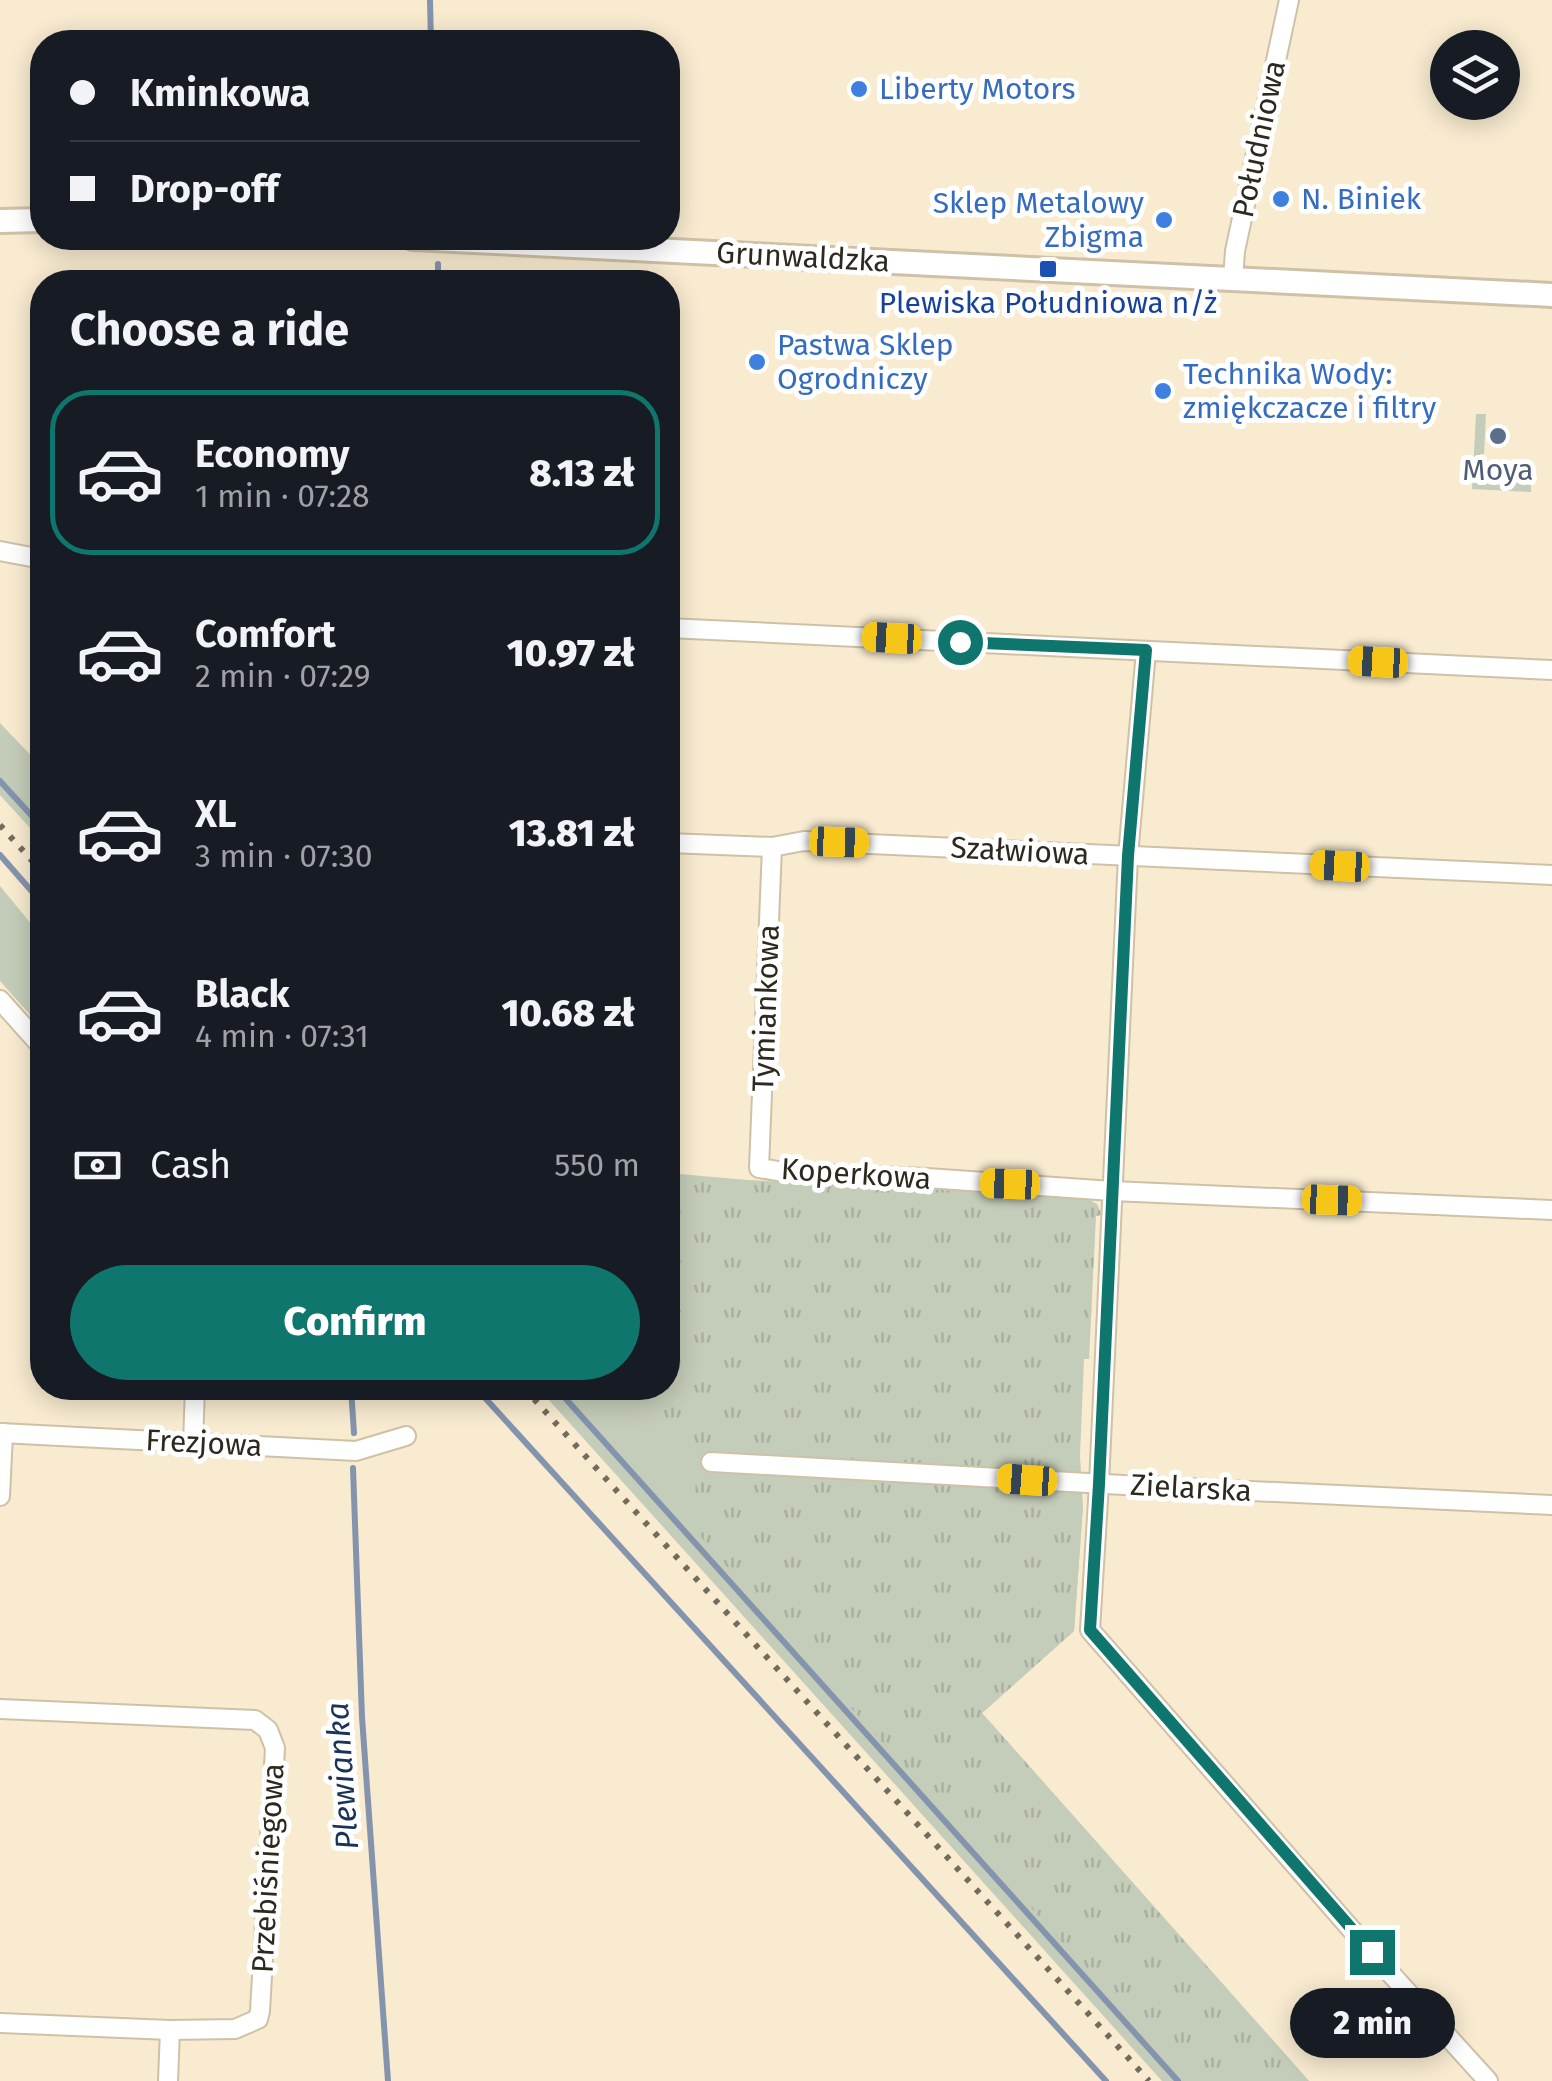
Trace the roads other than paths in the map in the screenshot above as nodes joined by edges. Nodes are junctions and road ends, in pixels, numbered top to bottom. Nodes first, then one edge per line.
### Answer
1 (1288, 0) edge
2 (0, 220) edge
3 (30, 220) edge
4 (653, 250) edge
5 (1232, 279) junction
6 (1552, 295) edge
7 (0, 551) edge
8 (30, 557) edge
9 (680, 629) edge
10 (1146, 650) junction
11 (1552, 670) edge
12 (680, 844) edge
13 (772, 848) junction
14 (1128, 856) junction
15 (1552, 875) edge
16 (0, 1000) edge
17 (30, 1033) edge
18 (759, 1168) joint
19 (1112, 1191) junction
20 (1552, 1210) edge
21 (195, 1400) edge
22 (2, 1433) edge
23 (406, 1436) dead end
24 (193, 1443) junction
25 (711, 1462) dead end
26 (1099, 1484) junction
27 (0, 1496) edge
28 (1552, 1505) edge
29 (0, 1709) edge
30 (0, 2024) edge
31 (170, 2030) junction
32 (168, 2081) edge
33 (1488, 2081) edge

1 - 5 street, Południowa
2 - 3 street
4 - 5 street, Grunwaldzka
5 - 6 street, Grunwaldzka
7 - 8 street
9 - 10 street
10 - 11 street
10 - 14 street
12 - 13 street, Szałwiowa
13 - 14 street, Szałwiowa
13 - 18 street, Tymiankowa
14 - 15 street, Szałwiowa
14 - 19 street
16 - 17 street
18 - 19 street, Koperkowa
19 - 20 street, Koperkowa
19 - 26 street
21 - 24 street
22 - 24 street, Frezjowa
22 - 27 street
23 - 24 street, Frezjowa
25 - 26 street, Zielarska
26 - 28 street, Zielarska
26 - 33 street
29 - 31 street, Przebiśniegowa
30 - 31 street, Przebiśniegowa
31 - 32 street

